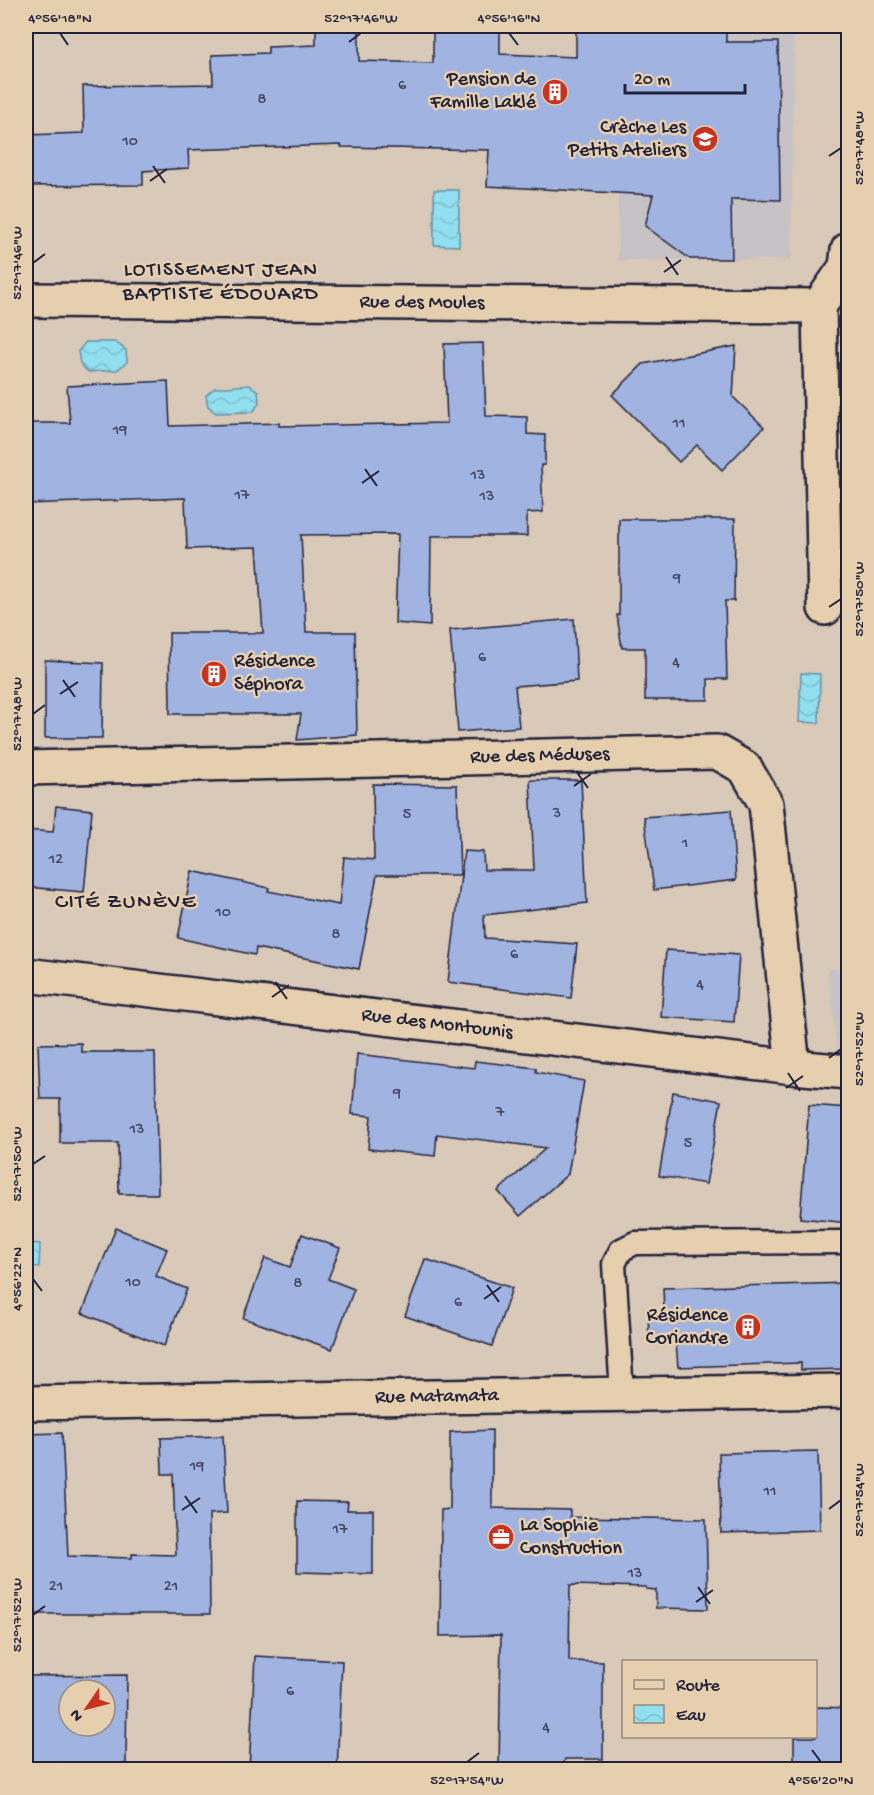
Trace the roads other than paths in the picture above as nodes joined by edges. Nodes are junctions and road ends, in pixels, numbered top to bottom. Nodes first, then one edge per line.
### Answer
1 (849, 250) edge
2 (26, 300) edge
3 (819, 306) junction
4 (825, 608) dead end
5 (26, 768) edge
6 (26, 975) edge
7 (793, 1068) junction
8 (849, 1072) edge
9 (849, 1242) edge
10 (849, 1391) edge
11 (622, 1394) junction
12 (26, 1403) edge

1 - 3 street
2 - 3 street, Rue des Moules
3 - 4 street
5 - 7 street, Rue des Méduses
6 - 7 street, Rue des Montounis
7 - 8 street, Rue des Montounis
9 - 11 lane
10 - 11 street, Rue Matamata
11 - 12 street, Rue Matamata

